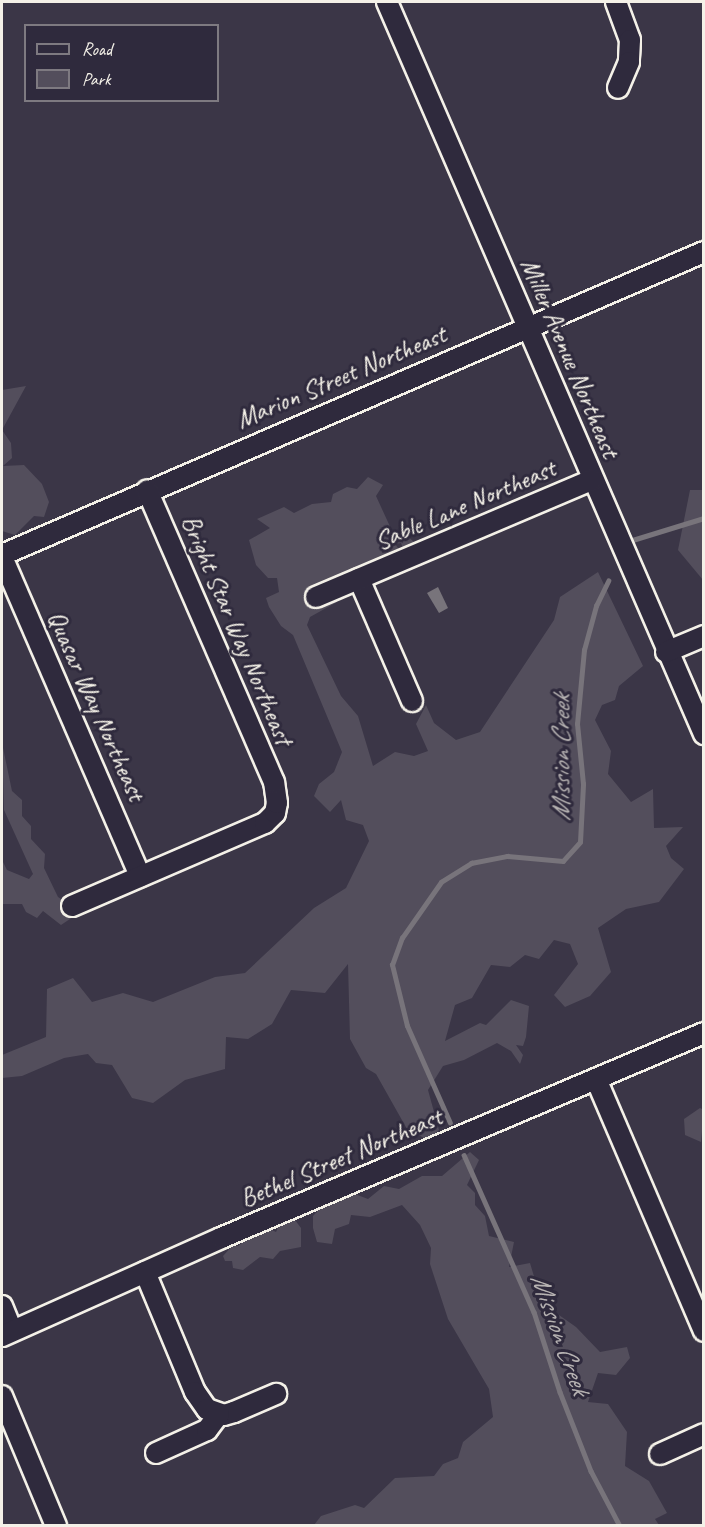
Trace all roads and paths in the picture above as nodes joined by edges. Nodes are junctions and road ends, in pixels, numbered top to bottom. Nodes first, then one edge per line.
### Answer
1 (387, 2) edge
2 (616, 2) edge
3 (618, 88) dead end
4 (704, 252) edge
5 (527, 326) junction
6 (592, 480) junction
7 (147, 490) junction
8 (2, 556) edge
9 (359, 579) junction
10 (316, 597) dead end
11 (704, 636) edge
12 (666, 652) junction
13 (412, 701) dead end
14 (704, 734) edge
15 (140, 876) junction
16 (72, 906) dead end
17 (704, 1033) edge
18 (596, 1079) junction
19 (145, 1272) junction
20 (2, 1306) edge
21 (704, 1331) edge
22 (7, 1334) edge
23 (276, 1394) dead end
24 (2, 1396) edge
25 (219, 1414) junction
26 (704, 1434) edge
27 (156, 1453) dead end
28 (660, 1454) dead end
29 (56, 1526) edge

1 - 5 street, Miller Avenue Northeast
2 - 3 street
4 - 5 street, Marion Street Northeast
5 - 6 street, Miller Avenue Northeast
5 - 7 street, Marion Street Northeast
6 - 9 street, Sable Lane Northeast
6 - 12 street, Miller Avenue Northeast
7 - 8 street, Marion Street Northeast
7 - 15 street, Bright Star Way Northeast
8 - 15 street, Quasar Way Northeast
9 - 10 street, Sable Lane Northeast
9 - 13 street, Sable Lane Northeast
11 - 12 street
12 - 14 street, Miller Avenue Northeast
15 - 16 street
17 - 18 street, Bethel Street Northeast
18 - 19 street, Bethel Street Northeast
18 - 21 street
19 - 22 street, Bethel Street Northeast
19 - 25 street
20 - 22 street
23 - 25 street
24 - 29 street
25 - 27 street
26 - 28 street

